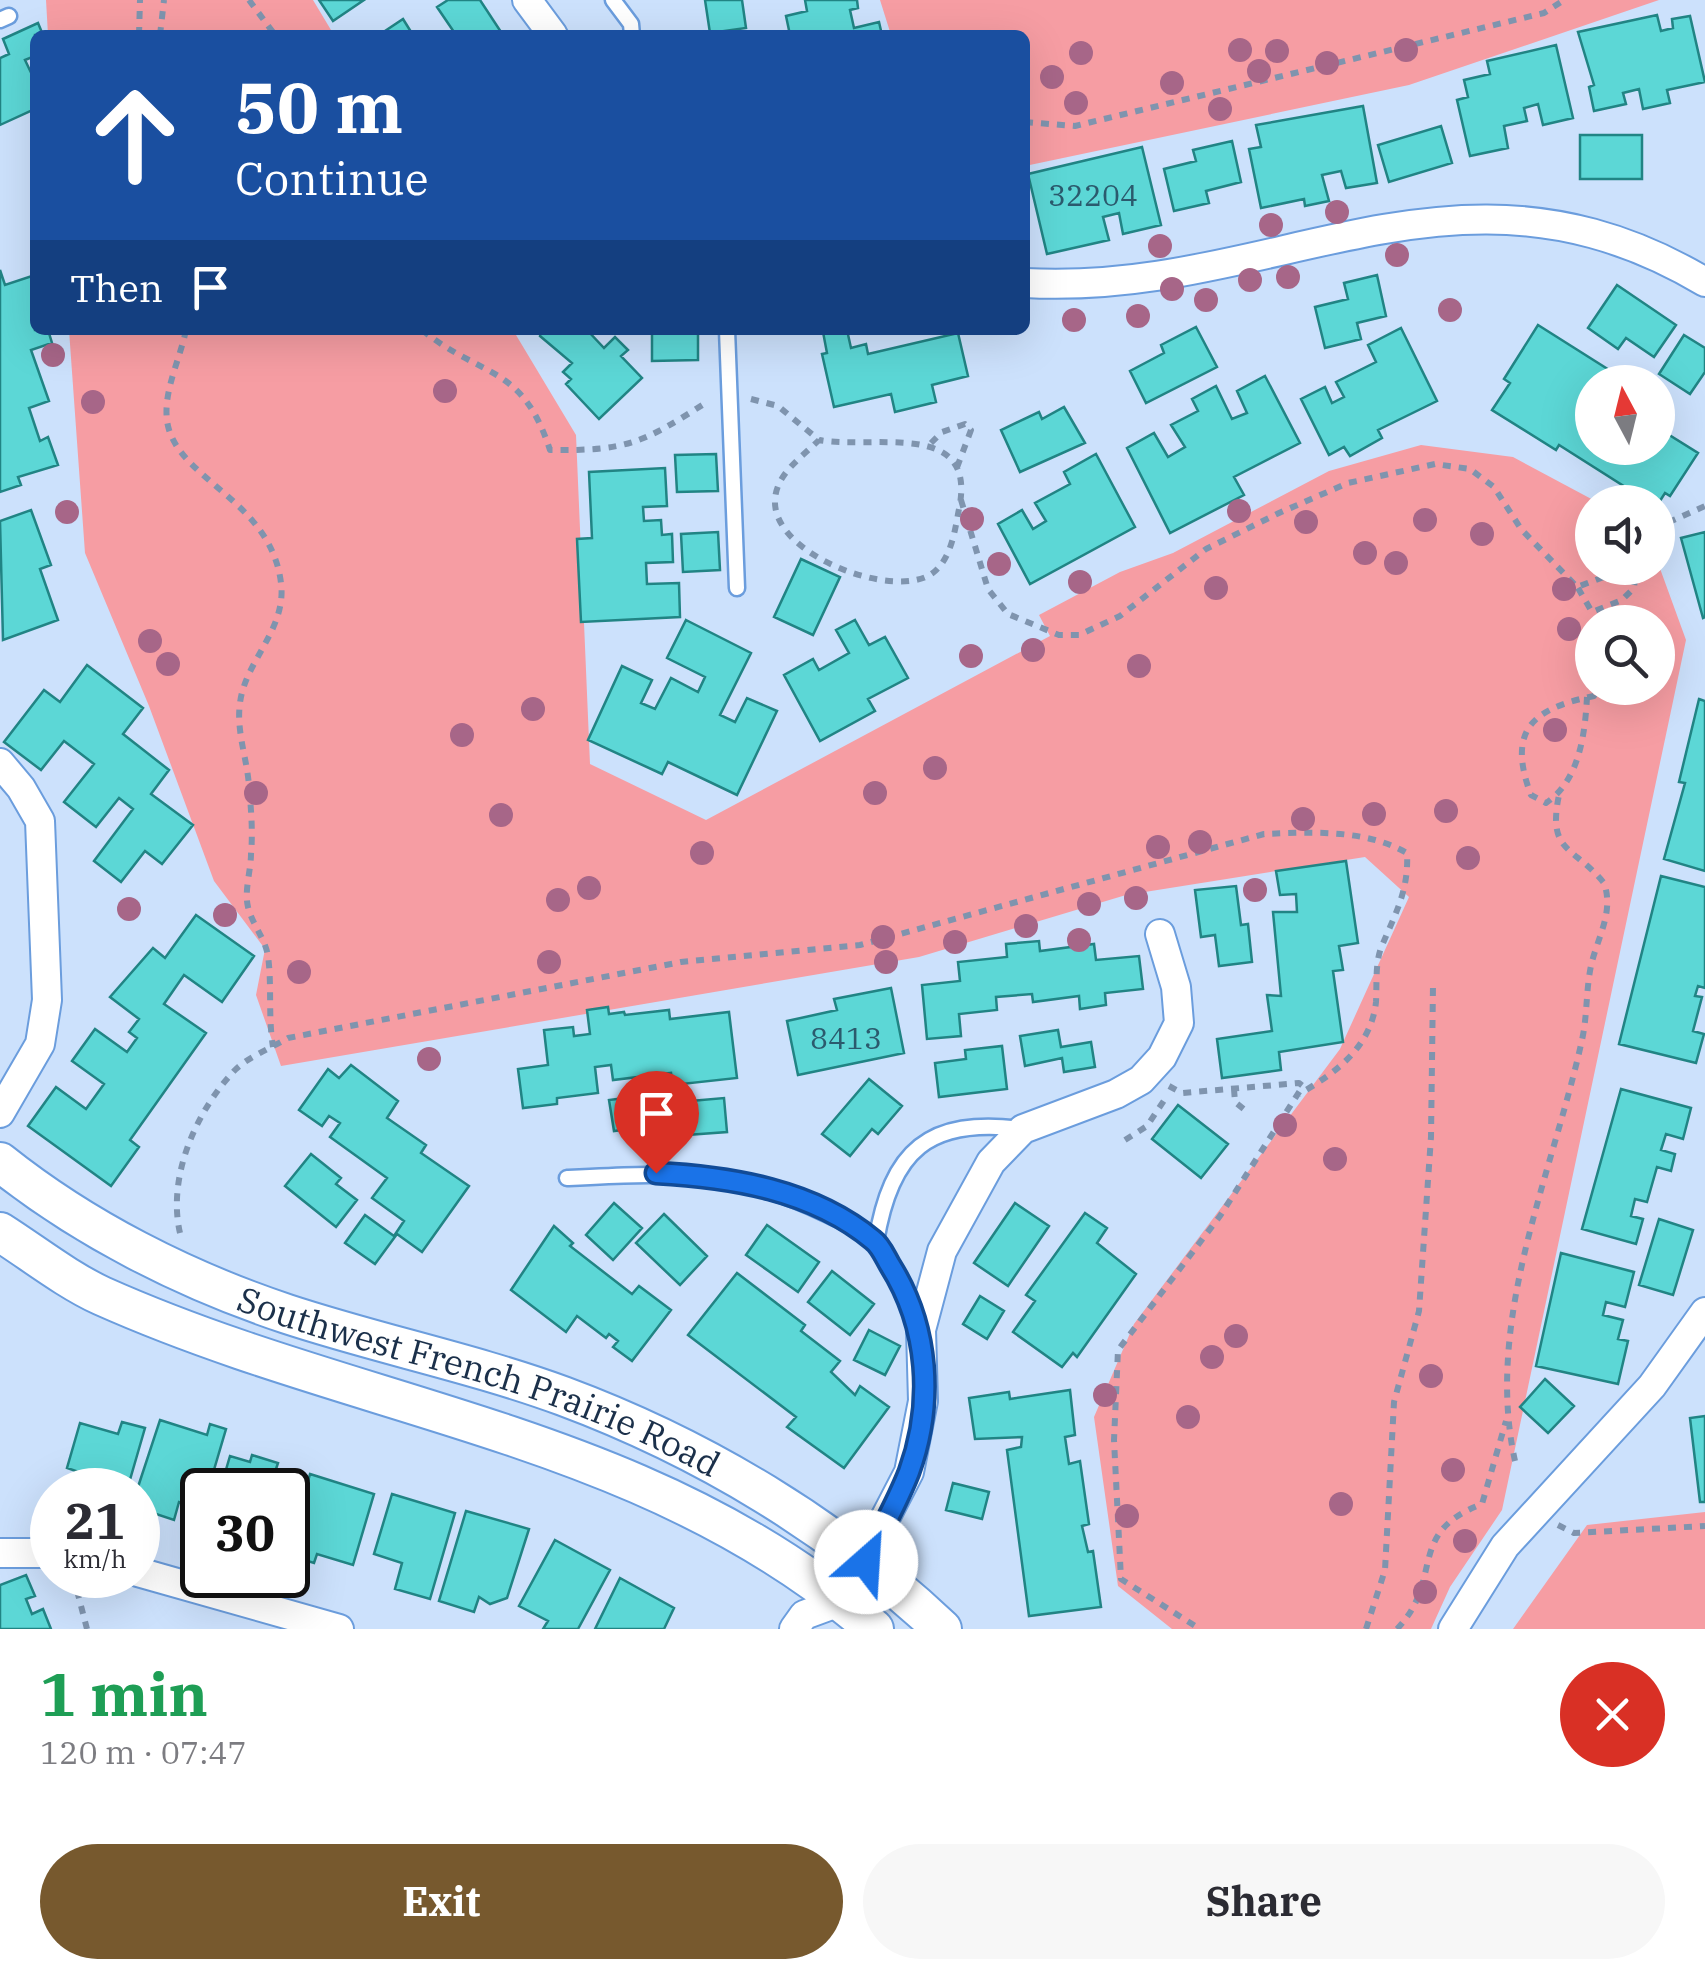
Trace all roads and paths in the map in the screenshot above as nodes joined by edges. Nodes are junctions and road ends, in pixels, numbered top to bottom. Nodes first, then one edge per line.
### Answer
1 (140, 0) edge
2 (164, 0) edge
3 (250, 0) edge
4 (527, 0) edge
5 (614, 0) edge
6 (1564, 0) edge
7 (139, 30) edge
8 (161, 30) edge
9 (271, 30) edge
10 (549, 30) edge
11 (632, 30) edge
12 (1030, 122) edge
13 (1705, 282) edge
14 (1030, 284) edge
15 (185, 335) edge
16 (428, 335) edge
17 (727, 335) edge
18 (740, 398) dead end
19 (714, 400) dead end
20 (819, 440) junction
21 (930, 444) junction
22 (956, 470) junction
23 (960, 500) junction
24 (1705, 506) edge
25 (1675, 519) edge
26 (1583, 585) edge
27 (1634, 585) edge
28 (1577, 587) junction
29 (738, 588) dead end
30 (1588, 605) edge
31 (1606, 605) edge
32 (1575, 700) edge
33 (1586, 705) edge
34 (0, 763) edge
35 (1559, 795) junction
36 (1160, 934) dead end
37 (1433, 985) dead end
38 (273, 1047) junction
39 (1164, 1078) dead end
40 (1172, 1089) junction
41 (1234, 1089) junction
42 (1300, 1094) junction
43 (1246, 1111) dead end
44 (0, 1113) edge
45 (1023, 1129) junction
46 (1125, 1140) dead end
47 (0, 1162) edge
48 (567, 1178) dead end
49 (0, 1232) edge
50 (876, 1242) junction
51 (184, 1251) dead end
52 (1705, 1312) edge
53 (922, 1330) junction
54 (1506, 1420) dead end
55 (1515, 1461) dead end
56 (1550, 1521) dead end
57 (1705, 1526) edge
58 (0, 1553) edge
59 (30, 1553) edge
60 (866, 1562) junction
61 (160, 1578) edge
62 (79, 1598) edge
63 (836, 1615) edge
64 (88, 1629) edge
65 (339, 1629) edge
66 (794, 1629) edge
67 (874, 1629) edge
68 (942, 1629) edge
69 (1200, 1629) edge
70 (1366, 1629) edge
71 (1397, 1629) edge
72 (1453, 1629) edge

1 - 7 path
2 - 8 path
3 - 9 path
4 - 10 street
5 - 11 lane
6 - 12 path
13 - 14 street
15 - 38 path
16 - 19 path
17 - 29 lane
18 - 20 path
20 - 21 path
20 - 23 path
21 - 22 path
21 - 22 path
22 - 23 path
23 - 28 path
24 - 25 path
26 - 28 path
27 - 31 path
28 - 30 path
32 - 35 path
33 - 35 path
34 - 44 street
35 - 55 path
36 - 45 street
37 - 70 path
38 - 42 path
38 - 51 path
39 - 40 path
40 - 41 path
40 - 46 path
41 - 42 path
41 - 43 path
42 - 69 path
45 - 50 lane
45 - 53 street
47 - 60 street, Southwest French Prairie Road
48 - 50 lane
49 - 63 street, Southwest French Prairie Road
50 - 53 lane
52 - 72 street
53 - 60 street
54 - 71 path
56 - 57 path
58 - 59 street
60 - 63 street
60 - 68 street, Southwest French Prairie Road
61 - 65 street
62 - 64 path
63 - 66 street
63 - 67 street, Southwest French Prairie Road

